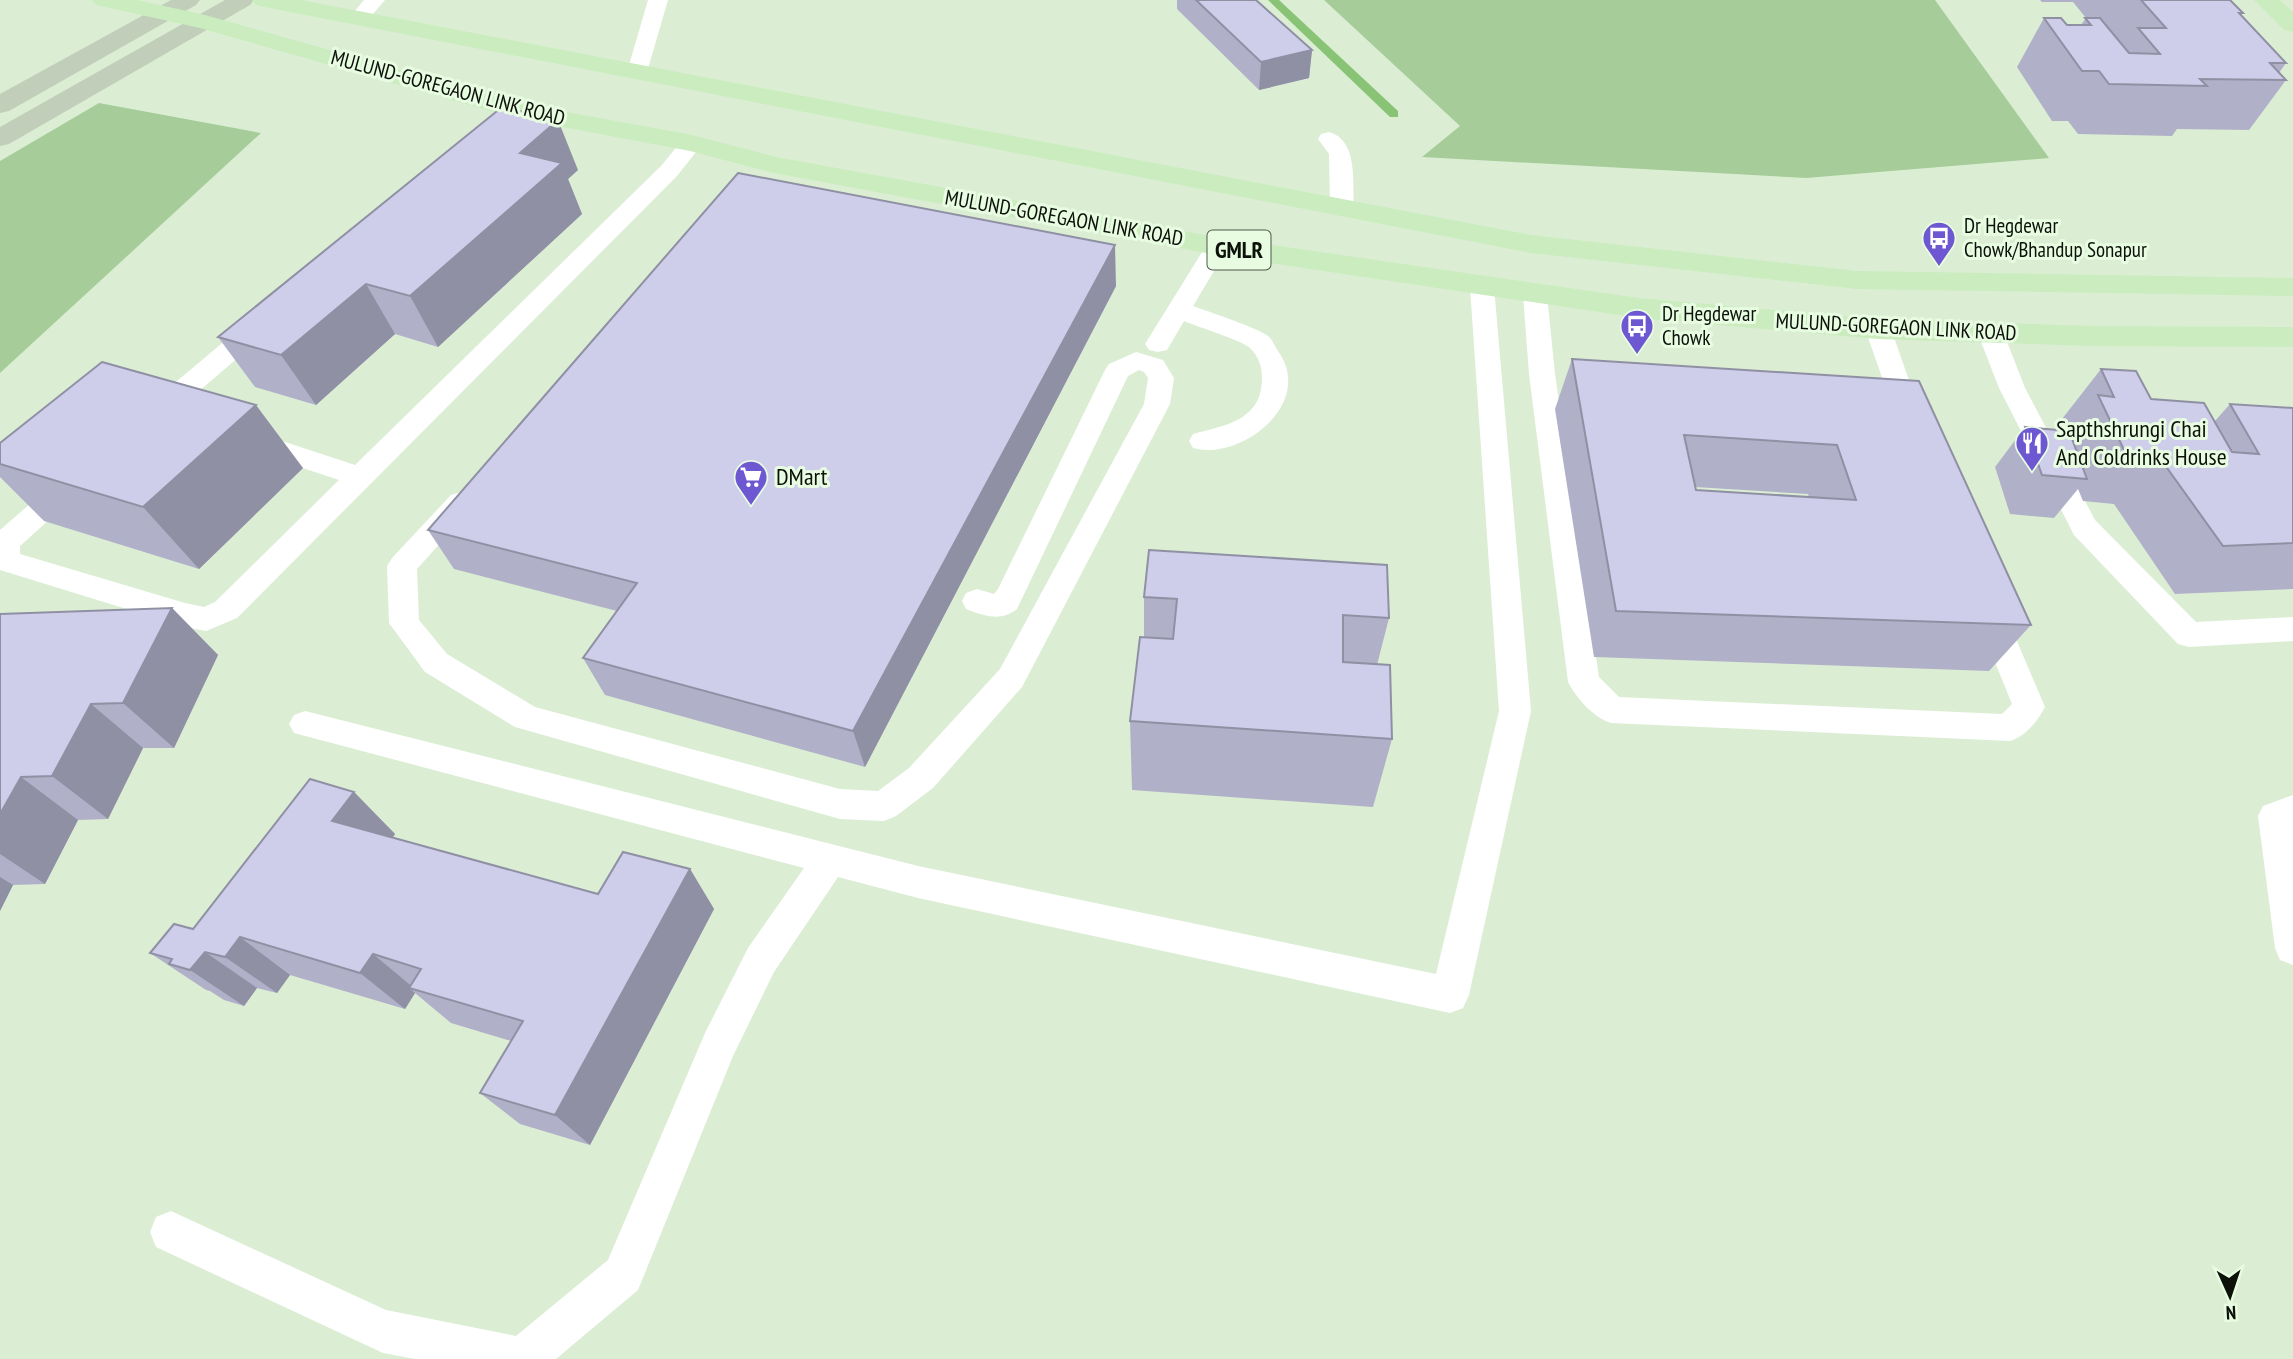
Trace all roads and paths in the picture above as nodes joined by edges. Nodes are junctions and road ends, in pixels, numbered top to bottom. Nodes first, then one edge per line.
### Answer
1 (104, 0) edge
2 (242, 0) edge
3 (264, 0) edge
4 (658, 0) edge
5 (2266, 0) edge
6 (367, 9) edge
7 (196, 11) edge
8 (164, 13) junction
9 (2293, 25) edge
10 (637, 72) junction
11 (0, 105) edge
12 (515, 110) junction
13 (492, 132) edge
14 (0, 138) edge
15 (1329, 139) dead end
16 (692, 143) junction
17 (774, 165) junction
18 (752, 191) edge
19 (1342, 208) junction
20 (1217, 246) junction
21 (2112, 284) junction
22 (1482, 287) junction
23 (2293, 287) edge
24 (1535, 295) junction
25 (284, 306) edge
26 (1180, 310) junction
27 (1878, 329) junction
28 (1991, 334) junction
29 (2140, 337) junction
30 (2293, 337) edge
31 (1158, 344) dead end
32 (160, 419) edge
33 (222, 432) edge
34 (1203, 441) dead end
35 (1919, 441) edge
36 (89, 470) edge
37 (360, 477) junction
38 (477, 485) edge
39 (1982, 593) edge
40 (977, 601) dead end
41 (2293, 629) edge
42 (305, 724) dead end
43 (2293, 810) edge
44 (830, 859) junction
45 (2293, 947) edge
46 (171, 1232) dead end

1 - 8 main road, MULUND-GOREGAON LINK ROAD / GMLR
2 - 7 street
3 - 6 main road, MULUND-GOREGAON LINK ROAD / GMLR
4 - 10 lane
5 - 9 main road
6 - 10 main road, MULUND-GOREGAON LINK ROAD / GMLR
7 - 8 main road, MULUND-GOREGAON LINK ROAD / GMLR
7 - 12 main road, MULUND-GOREGAON LINK ROAD / GMLR
7 - 14 street
8 - 11 street
10 - 19 main road, MULUND-GOREGAON LINK ROAD / GMLR
12 - 13 lane
12 - 16 main road, MULUND-GOREGAON LINK ROAD / GMLR
15 - 19 lane
16 - 17 main road, MULUND-GOREGAON LINK ROAD / GMLR
16 - 37 lane
17 - 18 lane
17 - 20 main road, MULUND-GOREGAON LINK ROAD / GMLR
19 - 21 main road, MULUND-GOREGAON LINK ROAD / GMLR
20 - 22 main road, MULUND-GOREGAON LINK ROAD / GMLR
20 - 26 lane
21 - 23 main road, MULUND-GOREGAON LINK ROAD / GMLR
21 - 29 main road
22 - 24 main road, MULUND-GOREGAON LINK ROAD / GMLR
22 - 44 lane
24 - 27 main road, MULUND-GOREGAON LINK ROAD / GMLR
24 - 39 lane
25 - 32 lane
26 - 31 lane
26 - 34 lane
27 - 28 main road, MULUND-GOREGAON LINK ROAD / GMLR
27 - 35 lane
28 - 29 main road, MULUND-GOREGAON LINK ROAD / GMLR
28 - 41 lane
29 - 30 main road, MULUND-GOREGAON LINK ROAD / GMLR
33 - 37 lane
36 - 37 lane
38 - 40 lane
42 - 44 lane
43 - 45 lane
44 - 46 lane

